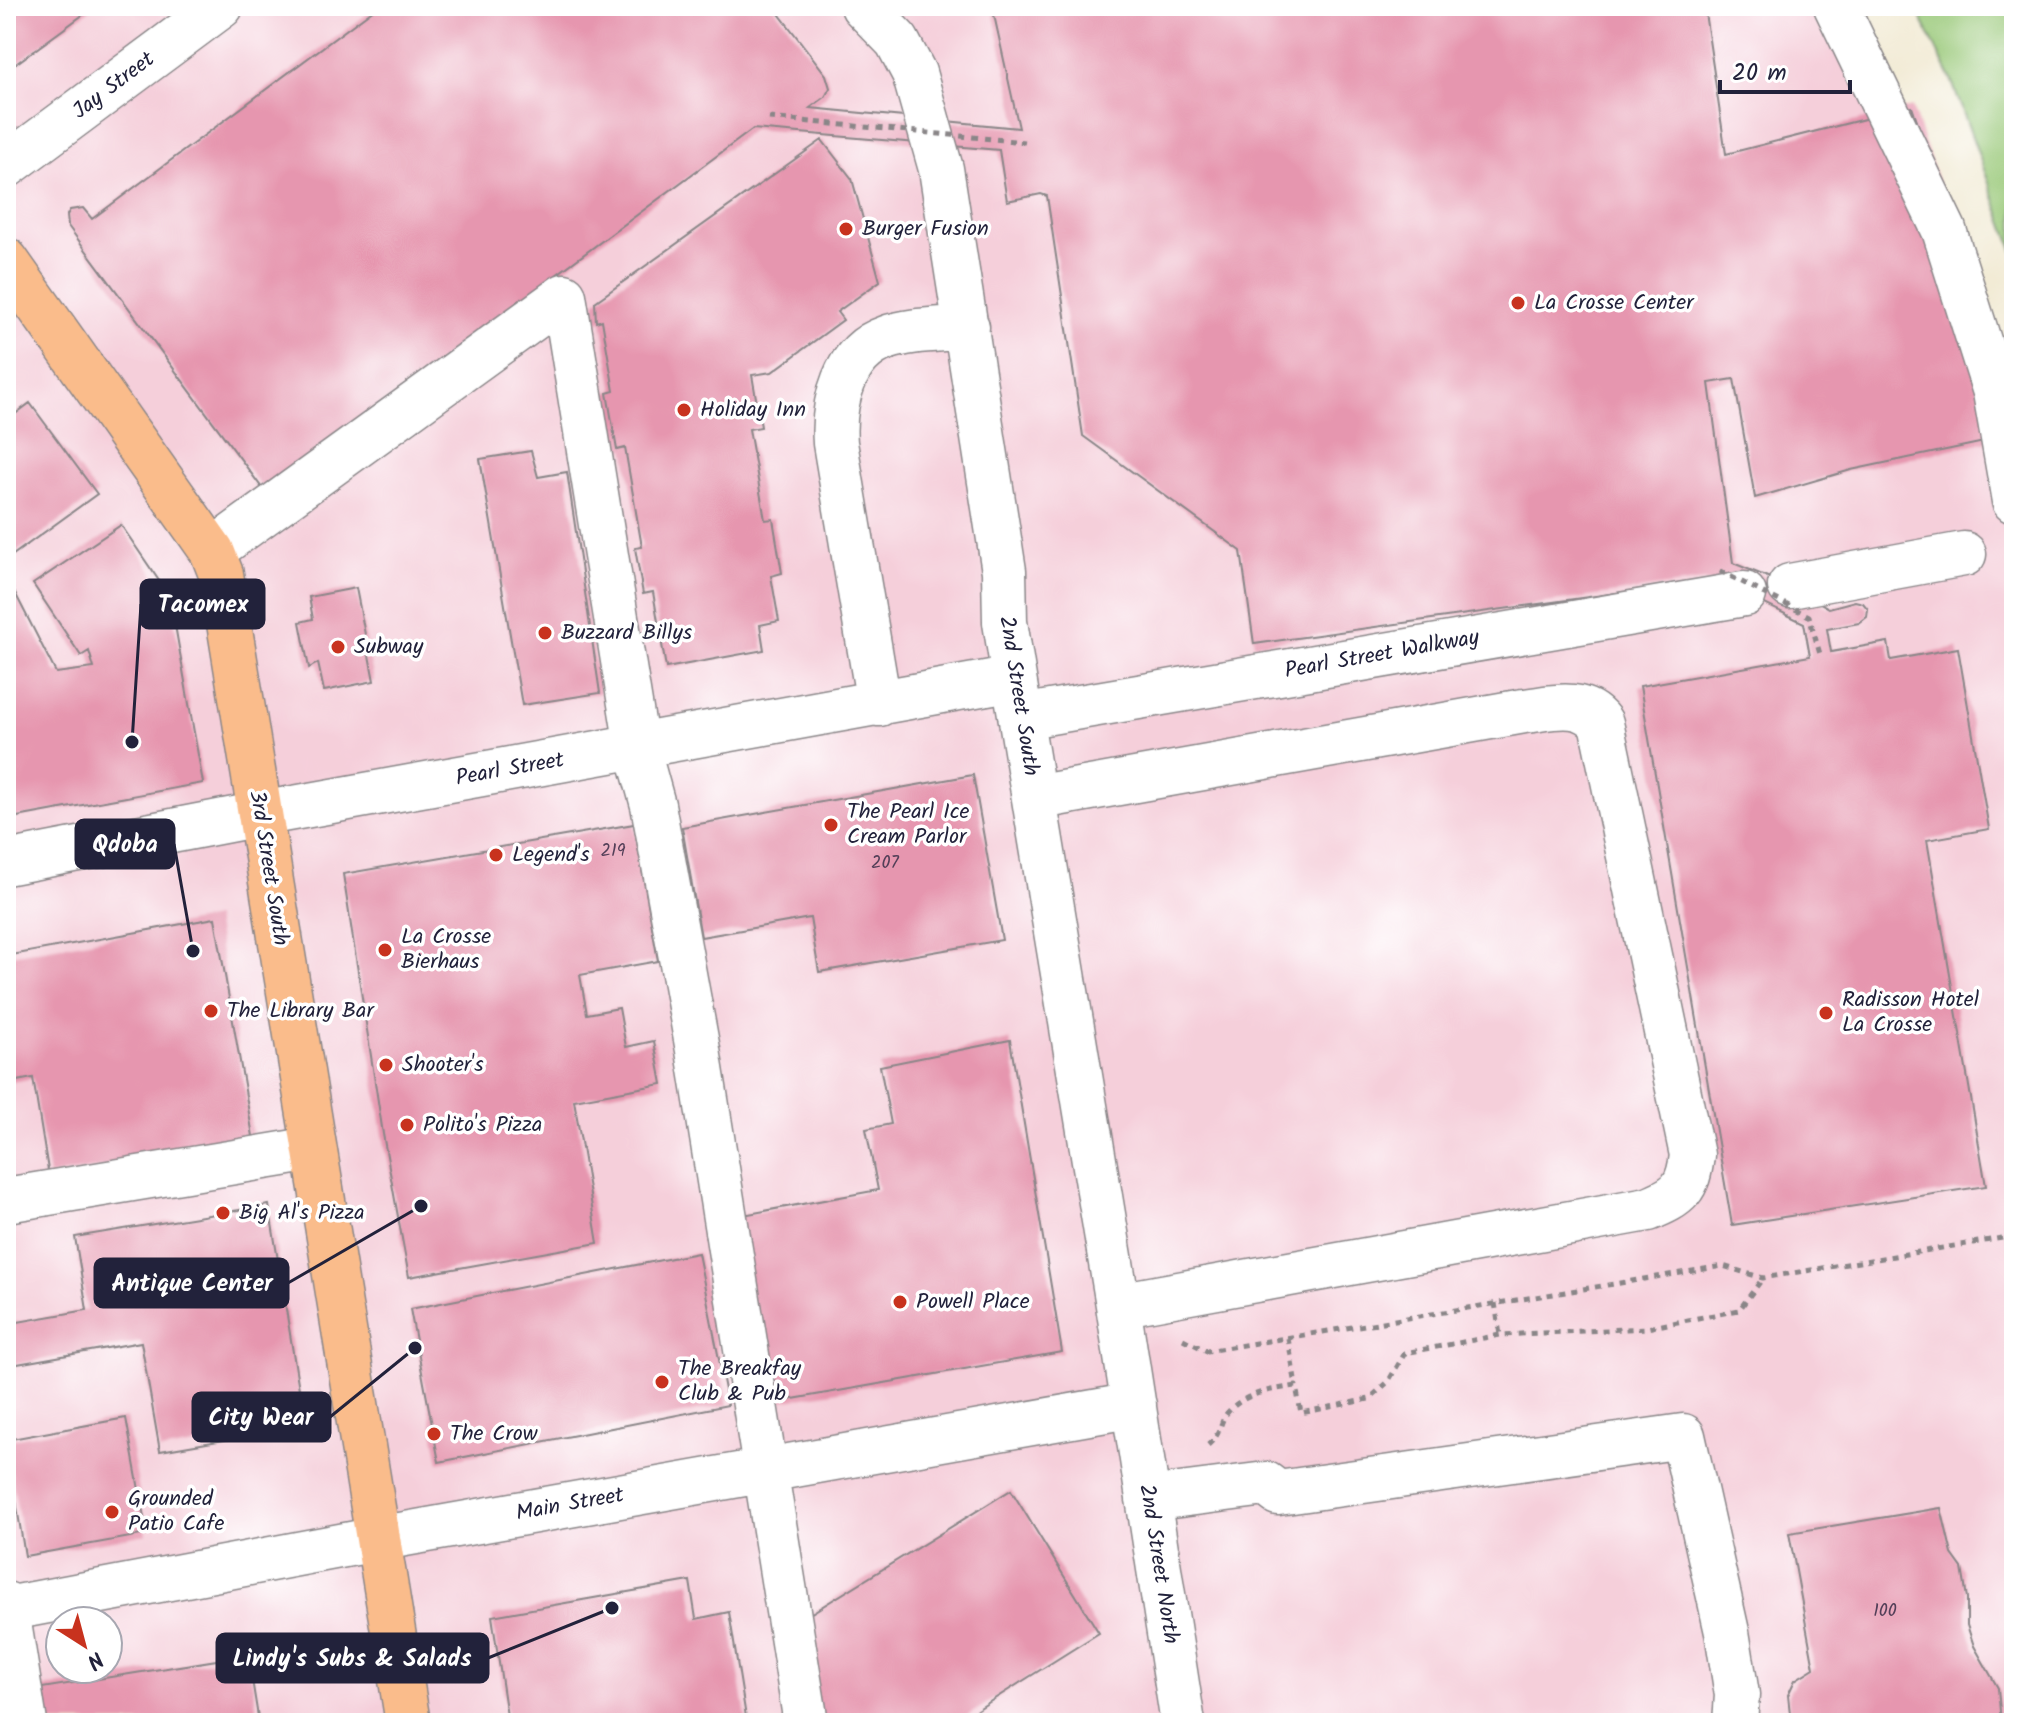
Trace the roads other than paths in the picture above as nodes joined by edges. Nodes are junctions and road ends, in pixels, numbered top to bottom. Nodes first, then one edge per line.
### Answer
1 (221, 6) edge
2 (863, 6) edge
3 (1836, 6) edge
4 (6, 166) edge
5 (6, 260) edge
6 (967, 327) junction
7 (2014, 501) edge
8 (212, 551) junction
9 (1964, 554) dead end
10 (1732, 582) road end
11 (1790, 586) dead end
12 (1017, 698) junction
13 (879, 704) junction
14 (637, 747) junction
15 (1034, 798) junction
16 (260, 814) junction
17 (6, 863) edge
18 (313, 1149) junction
19 (6, 1200) edge
20 (1118, 1305) junction
21 (1134, 1405) junction
22 (767, 1471) junction
23 (1148, 1499) junction
24 (377, 1539) junction
25 (6, 1607) edge
26 (25, 1723) edge
27 (408, 1723) edge
28 (806, 1723) edge
29 (1183, 1723) edge
30 (1735, 1723) edge

1 - 4 street, Jay Street
2 - 6 street, 2nd Street South
3 - 7 street
5 - 8 highway, 3rd Street South
6 - 12 street, 2nd Street South
6 - 13 street
8 - 14 street
8 - 16 highway, 3rd Street South
9 - 11 street
10 - 12 street, Pearl Street Walkway
12 - 13 street, Pearl Street
12 - 15 street, 2nd Street South
13 - 14 street, Pearl Street
14 - 16 street, Pearl Street
14 - 22 street
15 - 20 street, 2nd Street South
15 - 20 street
16 - 17 street, Pearl Street
16 - 18 highway, 3rd Street South
18 - 19 street
18 - 24 highway, 3rd Street South
20 - 21 street, 2nd Street South
21 - 22 street, Main Street
21 - 23 street, 2nd Street North
22 - 24 street, Main Street
22 - 28 street
23 - 29 street, 2nd Street North
23 - 30 street
24 - 25 street, Main Street
24 - 27 highway, 3rd Street South
25 - 26 street

